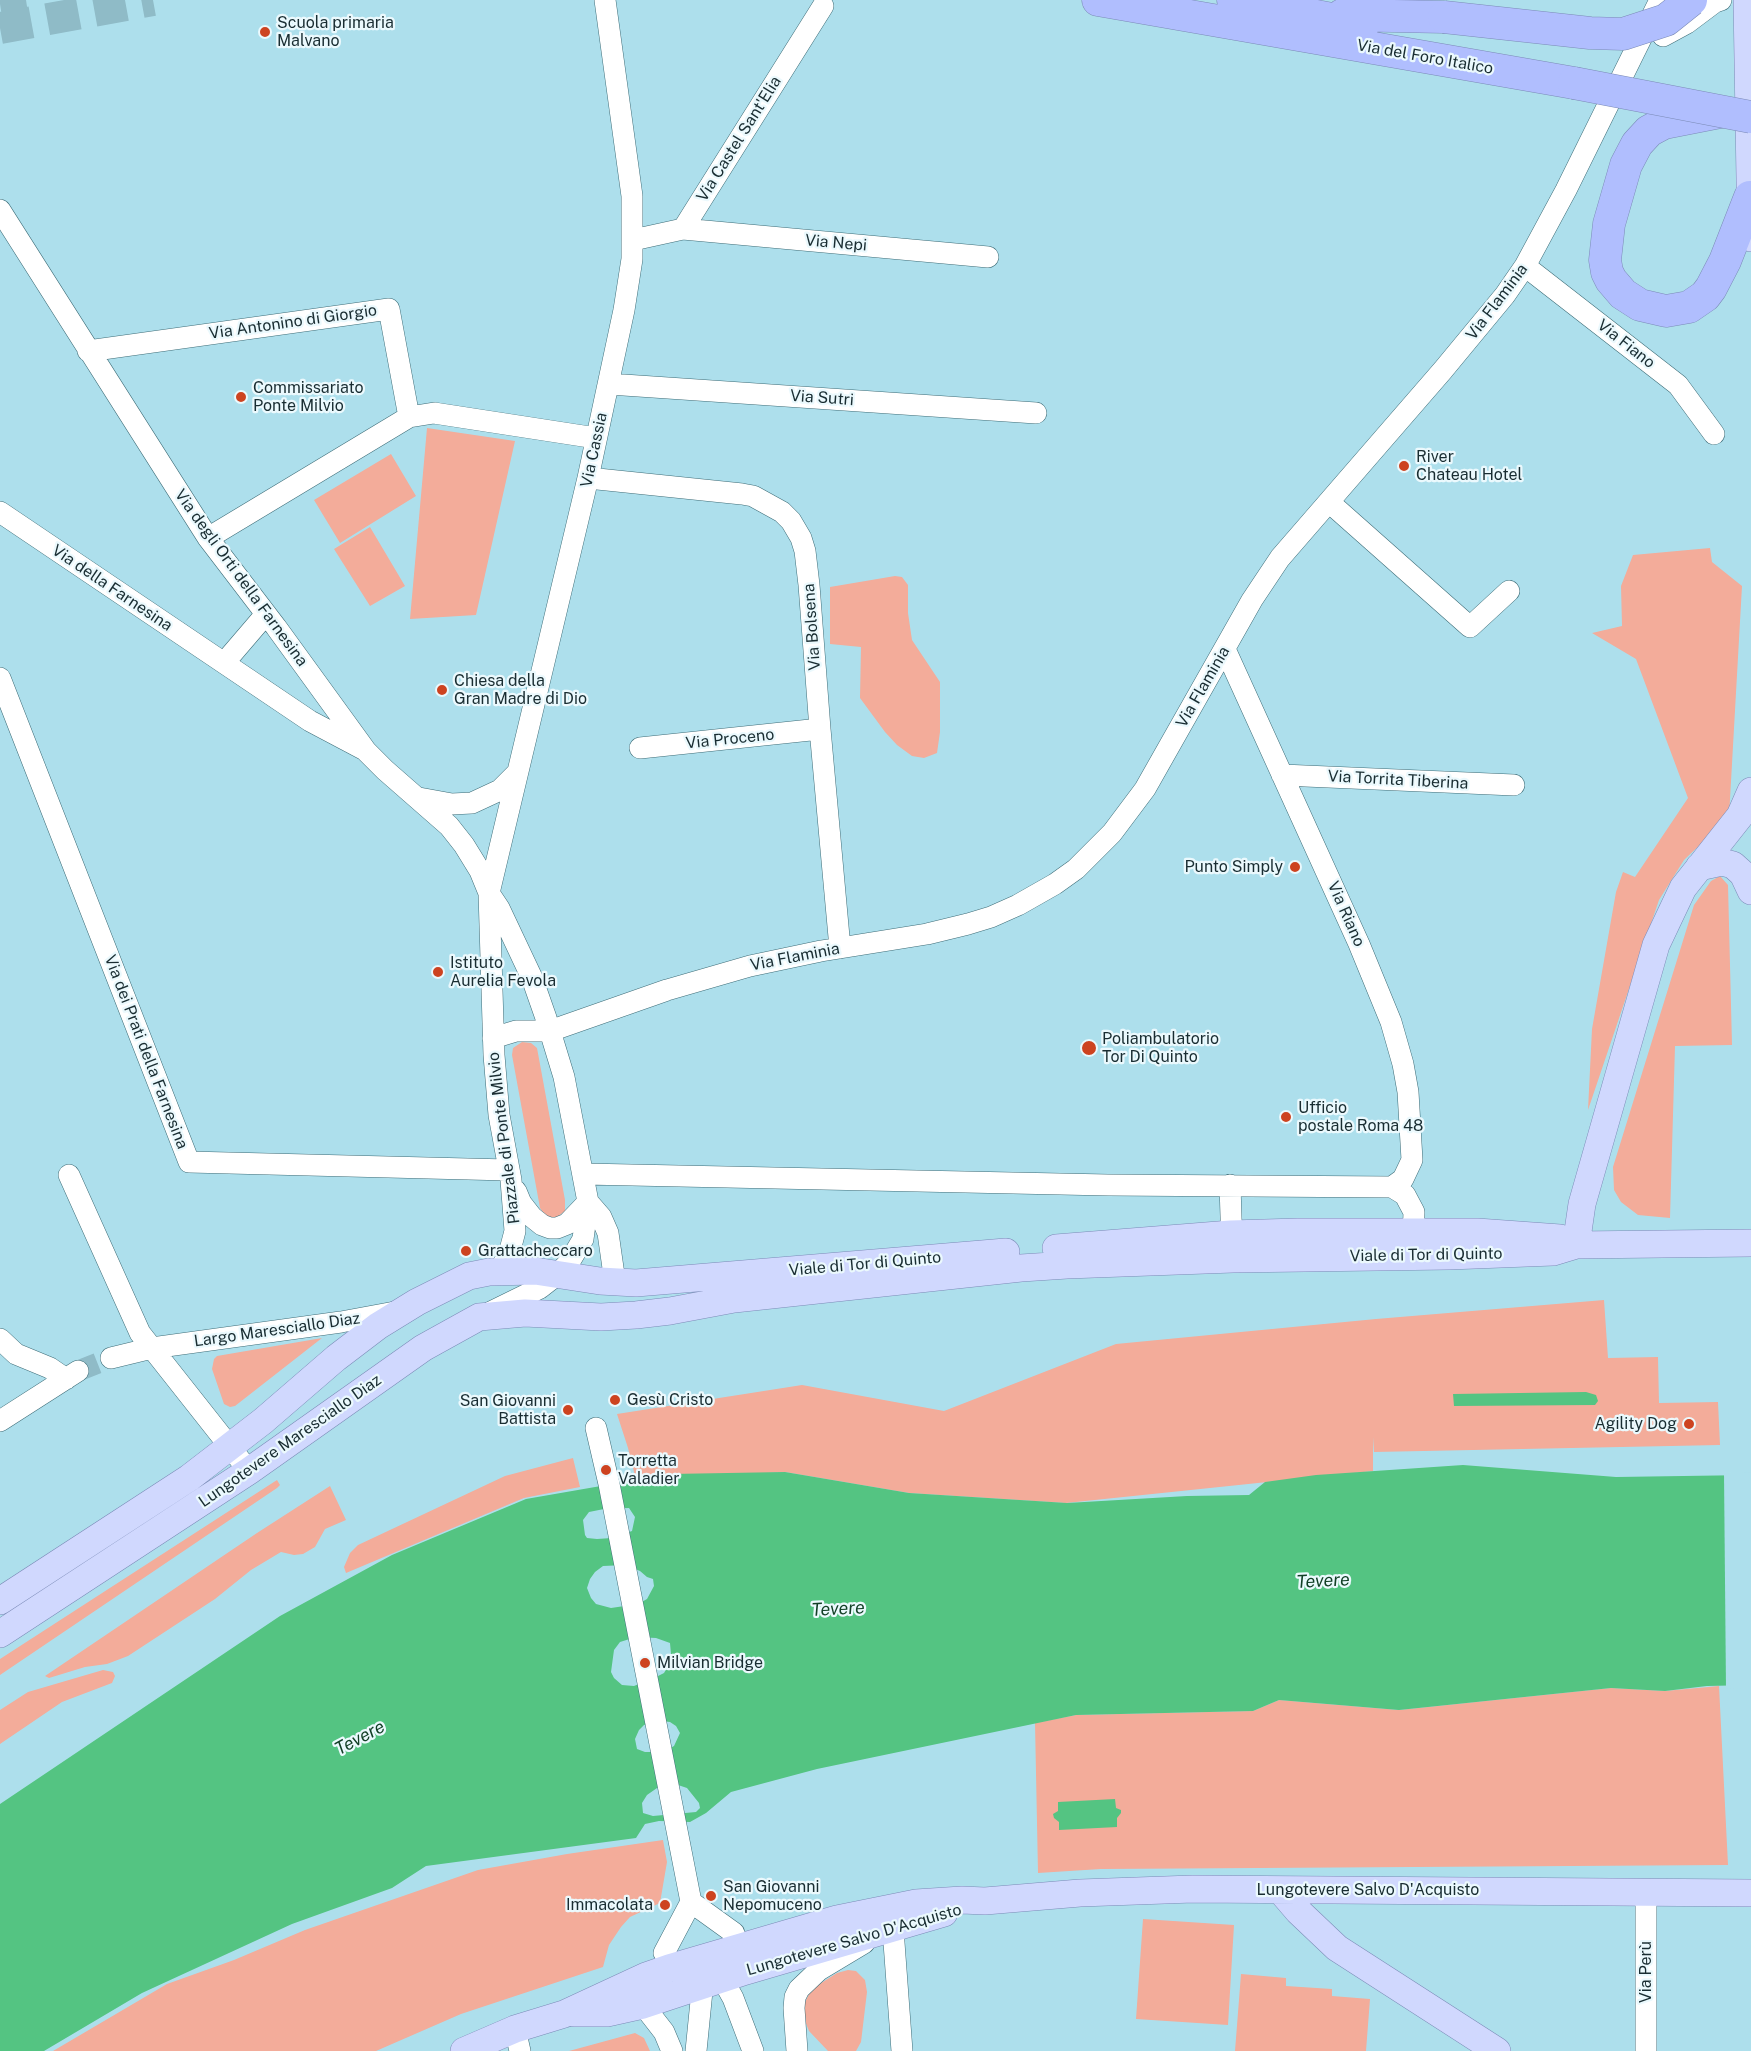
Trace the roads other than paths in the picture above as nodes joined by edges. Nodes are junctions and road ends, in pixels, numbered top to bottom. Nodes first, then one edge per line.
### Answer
1 (605, 0) edge
2 (1098, 0) edge
3 (1233, 0) edge
4 (1660, 0) edge
5 (1690, 0) edge
6 (1721, 0) edge
7 (1728, 0) edge
8 (823, 6) dead end
9 (1747, 13) edge
10 (1310, 15) junction
11 (1638, 48) junction
12 (1580, 74) junction
13 (1751, 95) edge
14 (1720, 112) junction
15 (1751, 117) edge
16 (1750, 197) edge
17 (0, 210) edge
18 (683, 228) junction
19 (1751, 238) edge
20 (633, 240) junction
21 (988, 257) dead end
22 (1525, 266) junction
23 (88, 351) junction
24 (609, 384) junction
25 (1036, 412) dead end
26 (409, 417) junction
27 (1714, 434) dead end
28 (596, 438) junction
29 (588, 478) junction
30 (1329, 502) junction
31 (0, 512) edge
32 (208, 538) junction
33 (1509, 591) dead end
34 (266, 614) junction
35 (1225, 649) junction
36 (224, 663) junction
37 (0, 678) edge
38 (820, 729) junction
39 (640, 748) dead end
40 (366, 751) junction
41 (517, 773) junction
42 (1282, 775) junction
43 (1514, 785) dead end
44 (1751, 791) edge
45 (415, 797) junction
46 (1699, 867) junction
47 (1751, 891) edge
48 (489, 893) junction
49 (840, 948) junction
50 (550, 1031) junction
51 (493, 1038) junction
52 (584, 1174) junction
53 (69, 1175) dead end
54 (509, 1175) junction
55 (1230, 1185) junction
56 (1392, 1187) junction
57 (588, 1202) junction
58 (1414, 1232) junction
59 (1751, 1243) edge
60 (1576, 1245) junction
61 (1232, 1247) junction
62 (1275, 1258) junction
63 (499, 1271) junction
64 (558, 1274) junction
65 (615, 1282) junction
66 (402, 1311) junction
67 (479, 1317) junction
68 (601, 1317) joint
69 (0, 1339) edge
70 (152, 1348) junction
71 (111, 1358) tunnel mouth
72 (0, 1421) edge
73 (596, 1428) dead end
74 (229, 1446) junction
75 (249, 1471) junction
76 (0, 1601) edge
77 (0, 1634) edge
78 (1280, 1890) junction
79 (1646, 1893) junction
80 (1751, 1893) edge
81 (985, 1901) junction
82 (691, 1902) junction
83 (886, 1930) junction
84 (734, 1933) dead end
85 (664, 1953) dead end
86 (706, 1956) junction
87 (713, 1982) junction
88 (643, 2005) junction
89 (564, 2014) junction
90 (795, 2027) junction
91 (518, 2040) edge
92 (465, 2051) edge
93 (672, 2051) edge
94 (696, 2051) edge
95 (753, 2051) edge
96 (797, 2051) edge
97 (812, 2051) edge
98 (902, 2051) edge
99 (1497, 2051) edge
100 (1646, 2051) edge

1 - 20 street, Via Cassia
2 - 12 highway, Via del Foro Italico
3 - 10 highway, Via del Foro Italico
4 - 11 street, Via Flaminia
5 - 10 highway, bridge
6 - 11 street
7 - 9 street
8 - 18 street, Via Castel Sant'Elia
9 - 16 main road
10 - 12 highway, Via del Foro Italico
11 - 22 street, Via Flaminia
12 - 13 highway, Via del Foro Italico
12 - 14 highway, Via del Foro Italico, bridge
14 - 15 highway, Via del Foro Italico, bridge
14 - 16 highway
16 - 19 main road
17 - 23 street, Via degli Orti della Farnesina
18 - 20 street
18 - 21 street, Via Nepi
20 - 24 street, Via Cassia
22 - 27 street, Via Fiano
22 - 30 street, Via Flaminia
23 - 26 street, Via Antonino di Giorgio
23 - 32 street, Via degli Orti della Farnesina
24 - 25 street, Via Sutri
24 - 28 street, Via Cassia
26 - 28 street
26 - 32 street
28 - 29 street, Via Cassia
29 - 38 street, Via Bolsena
29 - 41 street, Via Cassia
30 - 33 street
30 - 35 street, Via Flaminia
31 - 36 street, Via della Farnesina
32 - 34 street, Via degli Orti della Farnesina
34 - 36 street
34 - 40 street, Via degli Orti della Farnesina
35 - 42 street, Via Riano
35 - 49 street, Via Flaminia
36 - 40 street, Via della Farnesina
37 - 54 street, Via dei Prati della Farnesina
38 - 39 street, Via Proceno
38 - 49 street, Via Bolsena
40 - 45 street, Via degli Orti della Farnesina
41 - 45 street
41 - 48 street, Via Cassia
42 - 43 street, Via Torrita Tiberina
42 - 56 street, Via Riano
44 - 46 main road
45 - 48 street, Via degli Orti della Farnesina
46 - 47 main road
46 - 60 main road
48 - 50 street
48 - 51 street, Piazzale di Ponte Milvio
49 - 50 street, Via Flaminia
50 - 51 street, Piazzale di Ponte Milvio
50 - 52 street
51 - 54 street, Piazzale di Ponte Milvio
52 - 55 street
52 - 57 street
53 - 70 street
54 - 57 street
54 - 63 street, Piazzale di Ponte Milvio
55 - 56 street
55 - 61 street
56 - 58 street, Viale di Tor di Quinto
57 - 64 street
57 - 65 street
58 - 60 main road, Viale di Tor di Quinto
58 - 61 main road, Viale di Tor di Quinto
58 - 62 street, Viale di Tor di Quinto
59 - 60 main road, Viale di Tor di Quinto
60 - 62 main road, Viale di Tor di Quinto
61 - 62 main road, Viale di Tor di Quinto
61 - 65 main road, Viale di Tor di Quinto
61 - 68 main road, Viale di Tor di Quinto
63 - 64 main road, Viale di Tor di Quinto
63 - 66 main road, Lungotevere Maresciallo Diaz
64 - 65 main road, Viale di Tor di Quinto
64 - 67 street
66 - 70 street, Largo Maresciallo Diaz
66 - 74 main road, Lungotevere Maresciallo Diaz
67 - 68 main road, Lungotevere Maresciallo Diaz
67 - 75 main road, Lungotevere Maresciallo Diaz
69 - 72 street
70 - 71 street, Largo Maresciallo Diaz
70 - 74 street
73 - 82 street
74 - 75 street
74 - 76 main road, Lungotevere Maresciallo Diaz
75 - 77 main road, Lungotevere Maresciallo Diaz
78 - 79 main road, Lungotevere Salvo D'Acquisto
78 - 81 main road, Lungotevere Salvo D'Acquisto
78 - 99 main road
79 - 80 main road, Lungotevere Salvo D'Acquisto
79 - 100 street, Via Perù
81 - 83 main road, Lungotevere Salvo D'Acquisto
81 - 86 main road, Lungotevere Salvo D'Acquisto
82 - 84 street
82 - 85 street
83 - 87 main road, Lungotevere Salvo D'Acquisto
83 - 90 street
83 - 98 street
86 - 87 street
86 - 89 main road, Lungotevere Salvo D'Acquisto
87 - 88 main road, Lungotevere Salvo D'Acquisto
87 - 94 street
87 - 95 street
88 - 89 main road, Lungotevere Salvo D'Acquisto
88 - 93 street
89 - 91 main road
90 - 96 street
90 - 97 street
91 - 92 main road

